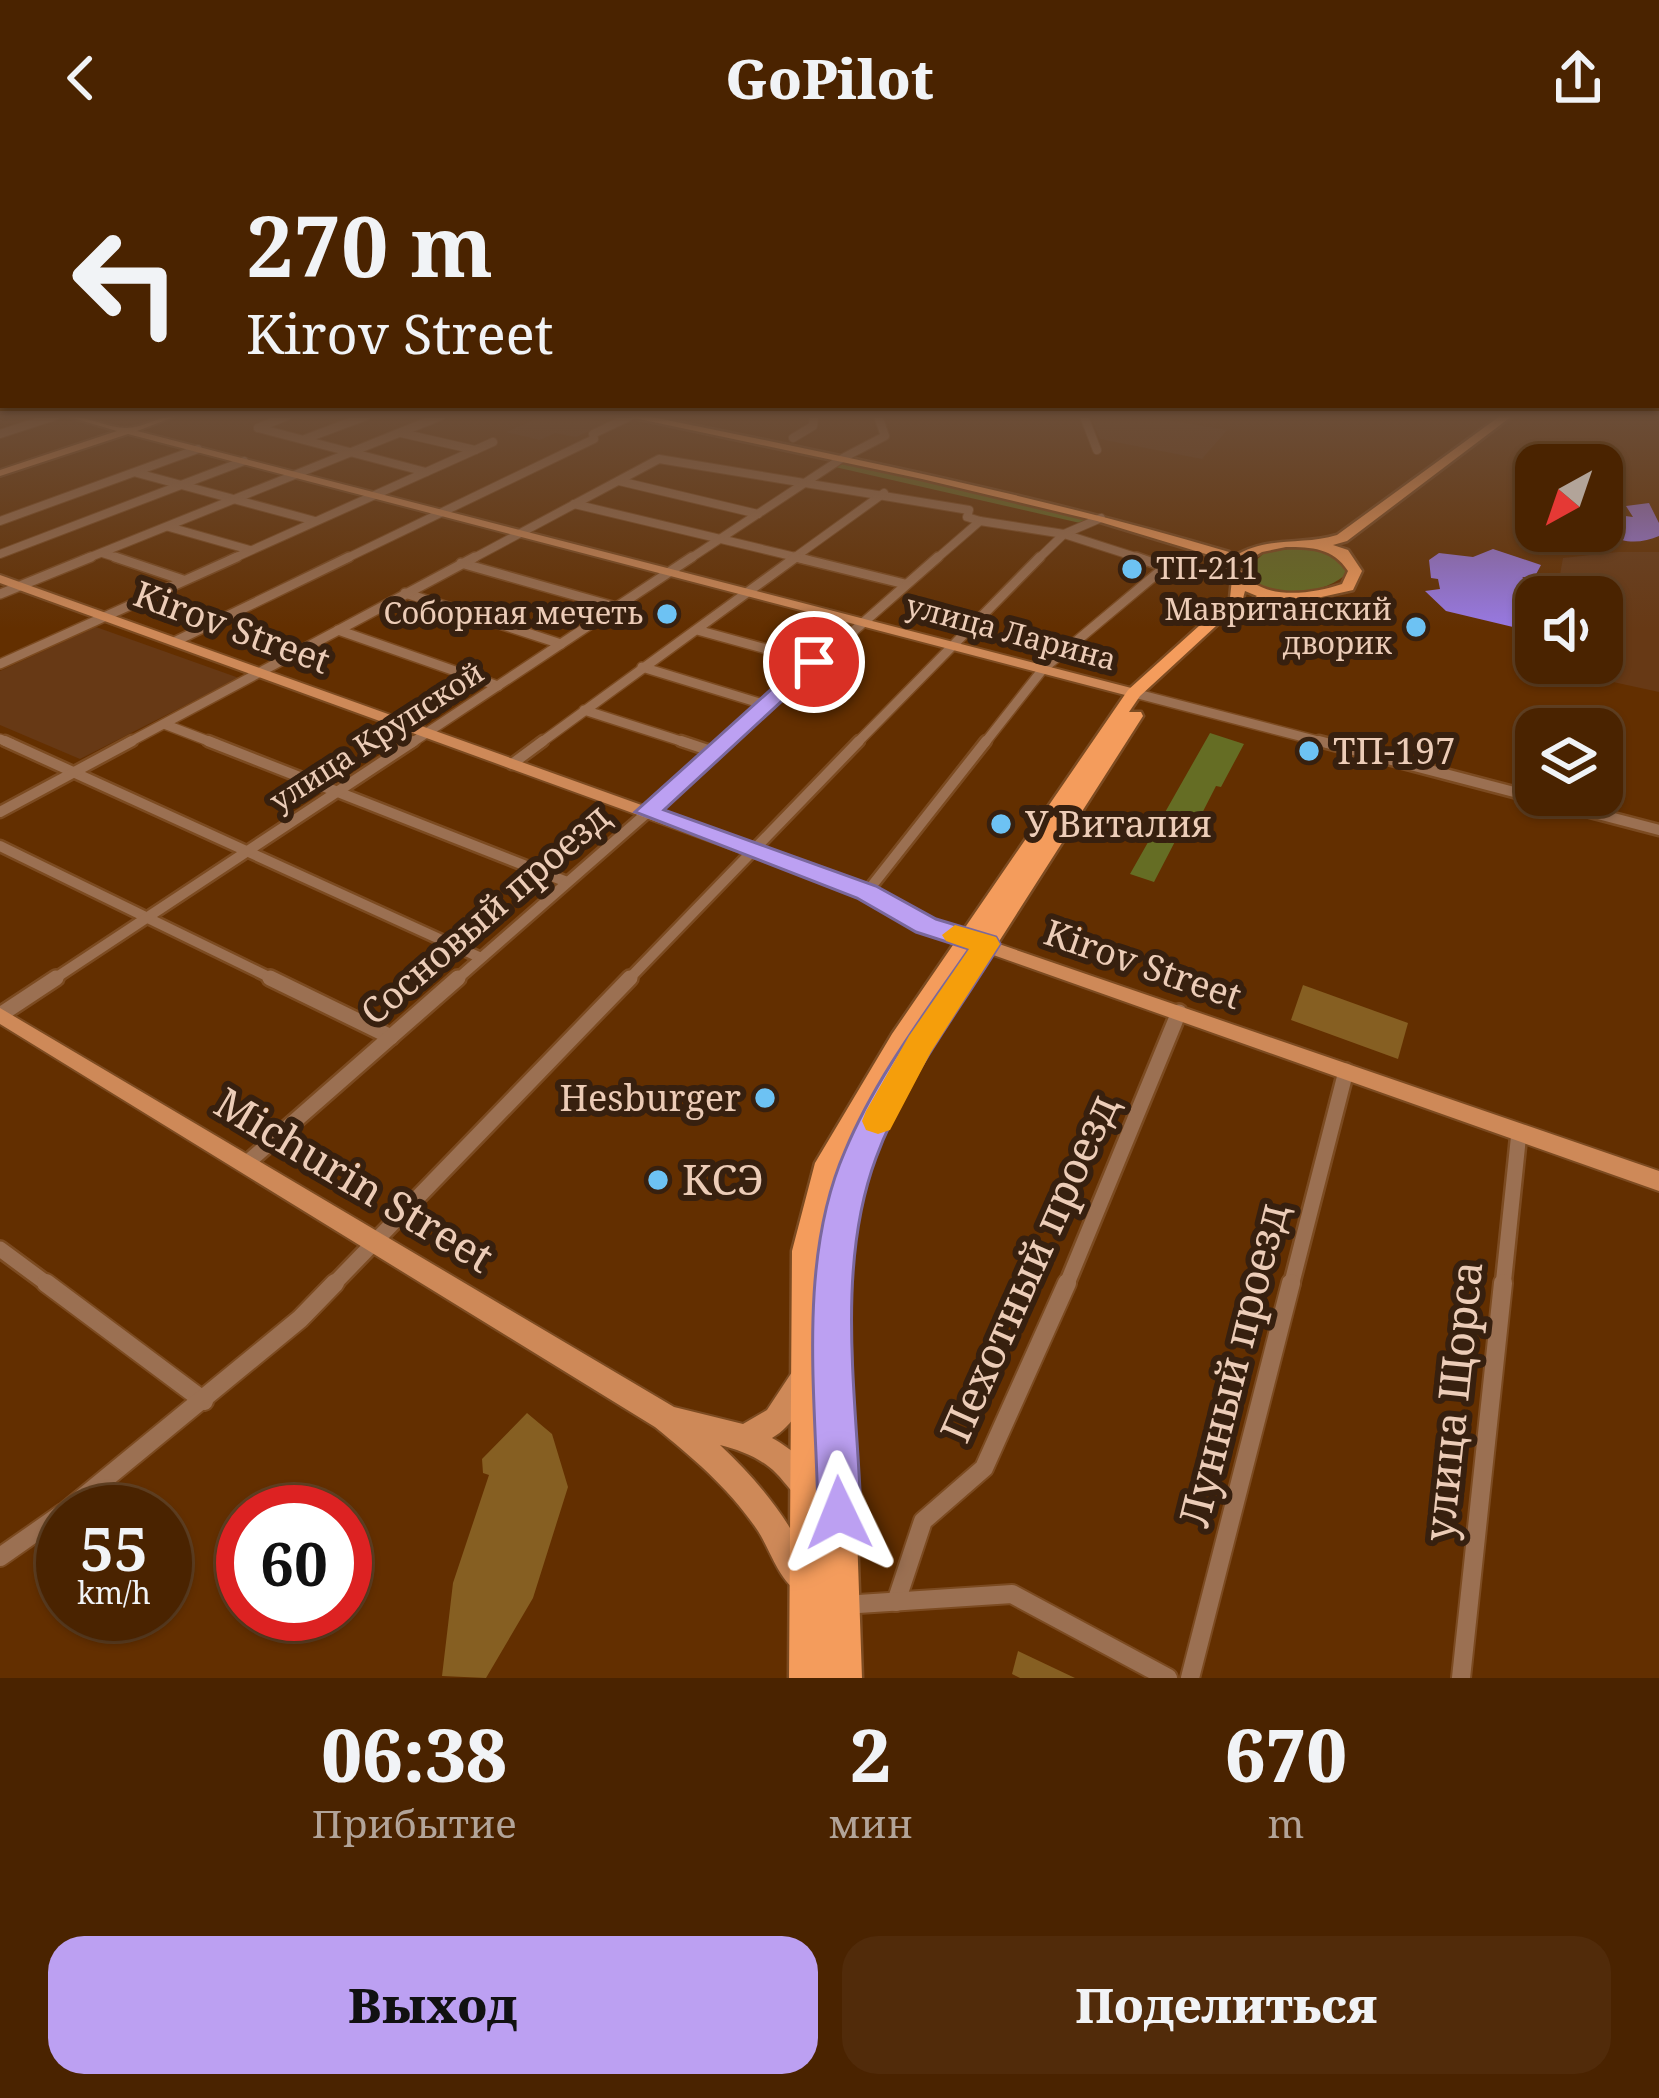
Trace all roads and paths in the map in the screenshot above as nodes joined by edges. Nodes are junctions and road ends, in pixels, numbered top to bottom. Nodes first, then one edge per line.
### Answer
1 (93, 487) edge
2 (177, 487) edge
3 (189, 487) edge
4 (266, 487) edge
5 (341, 487) edge
6 (394, 487) edge
7 (493, 487) edge
8 (606, 487) edge
9 (644, 487) edge
10 (798, 487) edge
11 (831, 487) edge
12 (971, 487) edge
13 (986, 487) edge
14 (1417, 487) edge
15 (885, 493) junction
16 (375, 496) junction
17 (235, 500) junction
18 (573, 504) junction
19 (443, 513) junction
20 (758, 514) junction
21 (1101, 518) junction
22 (0, 521) edge
23 (316, 521) junction
24 (980, 521) junction
25 (169, 526) junction
26 (518, 533) junction
27 (1064, 534) junction
28 (717, 541) junction
29 (1343, 546) junction
30 (1262, 547) junction
31 (252, 550) junction
32 (0, 554) edge
33 (102, 554) junction
34 (794, 560) junction
35 (461, 563) junction
36 (669, 572) junction
37 (1236, 572) junction
38 (0, 579) edge
39 (184, 580) junction
40 (905, 584) junction
41 (20, 586) junction
42 (405, 593) junction
43 (748, 593) junction
44 (0, 595) edge
45 (1280, 595) junction
46 (616, 608) junction
47 (104, 617) junction
48 (862, 622) junction
49 (338, 629) junction
50 (697, 631) junction
51 (176, 641) junction
52 (561, 644) junction
53 (951, 646) junction
54 (0, 652) edge
55 (14, 657) junction
56 (814, 662) junction
57 (0, 664) edge
58 (642, 667) junction
59 (1042, 669) junction
60 (261, 671) junction
61 (498, 686) junction
62 (1140, 695) junction
63 (766, 705) junction
64 (584, 710) junction
65 (164, 724) junction
66 (427, 733) junction
67 (0, 739) edge
68 (714, 752) junction
69 (512, 764) junction
70 (75, 772) junction
71 (338, 791) junction
72 (0, 812) edge
73 (647, 812) junction
74 (1659, 830) edge
75 (0, 846) edge
76 (749, 849) junction
77 (247, 852) junction
78 (567, 883) junction
79 (867, 892) junction
80 (146, 919) junction
81 (977, 941) junction
82 (479, 957) junction
83 (1179, 1012) junction
84 (0, 1015) edge
85 (391, 1036) junction
86 (1346, 1070) junction
87 (1519, 1132) junction
88 (247, 1163) junction
89 (1659, 1181) edge
90 (374, 1240) junction
91 (0, 1249) edge
92 (803, 1376) junction
93 (205, 1401) junction
94 (665, 1417) junction
95 (745, 1438) junction
96 (99, 1485) edge
97 (806, 1486) junction
98 (36, 1531) edge
99 (2, 1552) edge
100 (842, 1555) junction
101 (806, 1589) junction
102 (896, 1602) junction
103 (843, 1605) junction
104 (808, 1678) edge
105 (843, 1678) edge
106 (1168, 1678) edge
107 (1190, 1678) edge
108 (1461, 1678) edge

1 - 22 street
2 - 32 street
3 - 17 street
4 - 17 street
5 - 16 street, улица Ларина
6 - 16 street
7 - 19 street
8 - 18 street
9 - 20 street
10 - 20 street, улица Крупской
11 - 15 street
12 - 21 main road
13 - 30 main road
14 - 29 main road
15 - 24 street
15 - 34 street
16 - 19 street, улица Ларина
16 - 23 street
17 - 23 street
17 - 25 street
18 - 26 street
18 - 28 street
19 - 26 street, улица Ларина
19 - 51 street
20 - 28 street, улица Крупской
21 - 27 street
21 - 37 main road
23 - 31 street
24 - 27 street
24 - 40 street, Сосновый проезд
25 - 31 street
25 - 33 street
26 - 35 street
26 - 36 street, улица Ларина
27 - 53 street
27 - 59 street
28 - 34 street
28 - 36 street, улица Крупской
29 - 30 main road
29 - 45 main road
30 - 37 main road
31 - 39 street
33 - 39 street
33 - 41 street
34 - 40 street
34 - 43 street
35 - 42 street
35 - 46 street
36 - 43 street, улица Ларина
36 - 46 street, улица Крупской
37 - 45 main road
37 - 62 main road
38 - 41 street, Kirov Street
39 - 47 street
40 - 48 street, Сосновый проезд
41 - 44 street
41 - 47 street, Kirov Street
42 - 49 street
42 - 52 street
43 - 48 street, улица Ларина
43 - 50 street
45 - 62 main road
46 - 52 street, улица Крупской
47 - 51 street, Kirov Street
47 - 55 street
48 - 53 street, улица Ларина
48 - 56 street, Сосновый проезд
49 - 60 street
49 - 61 street
50 - 56 street
50 - 58 street
51 - 60 street, Kirov Street
52 - 61 street, улица Крупской
53 - 59 street, улица Ларина
53 - 76 street
54 - 55 street
55 - 57 street
56 - 63 street, Сосновый проезд
58 - 63 street
58 - 64 street
59 - 62 street, улица Ларина
59 - 79 street
60 - 65 street
60 - 66 street, Kirov Street
61 - 66 street, улица Крупской
62 - 74 street, улица Ларина
62 - 81 main road
63 - 68 street, Сосновый проезд
64 - 68 street
64 - 69 street
65 - 70 street
65 - 71 street
66 - 69 street, Kirov Street
66 - 71 street, улица Крупской
67 - 70 street
68 - 73 street, Сосновый проезд
69 - 73 street, Kirov Street
70 - 72 street
70 - 77 street
71 - 77 street, улица Крупской
71 - 78 street
73 - 76 street, Kirov Street
73 - 78 street, Сосновый проезд
75 - 80 street
76 - 79 street, Kirov Street
76 - 90 street
77 - 80 street, улица Крупской
77 - 82 street
78 - 82 street, Сосновый проезд
79 - 81 street, Kirov Street
80 - 84 street, улица Крупской
80 - 85 street
81 - 83 street, Kirov Street
81 - 92 main road
81 - 100 main road
82 - 85 street, Сосновый проезд
83 - 86 street, Kirov Street
83 - 102 street, Пехотный проезд
84 - 88 street, Michurin Street
85 - 88 street, Сосновый проезд
86 - 87 street, Kirov Street
86 - 107 street, Лунный проезд
87 - 89 street, Kirov Street
87 - 108 street, улица Щорса
88 - 90 street, Michurin Street
90 - 93 street
90 - 94 street, Michurin Street
91 - 93 street
92 - 95 street
92 - 97 main road
93 - 96 street
94 - 95 street, Michurin Street
94 - 101 street, Michurin Street
95 - 97 street, Michurin Street
97 - 100 street, Michurin Street
97 - 101 main road
98 - 99 street
100 - 103 main road
101 - 104 main road
102 - 103 street
102 - 106 street
103 - 105 main road

